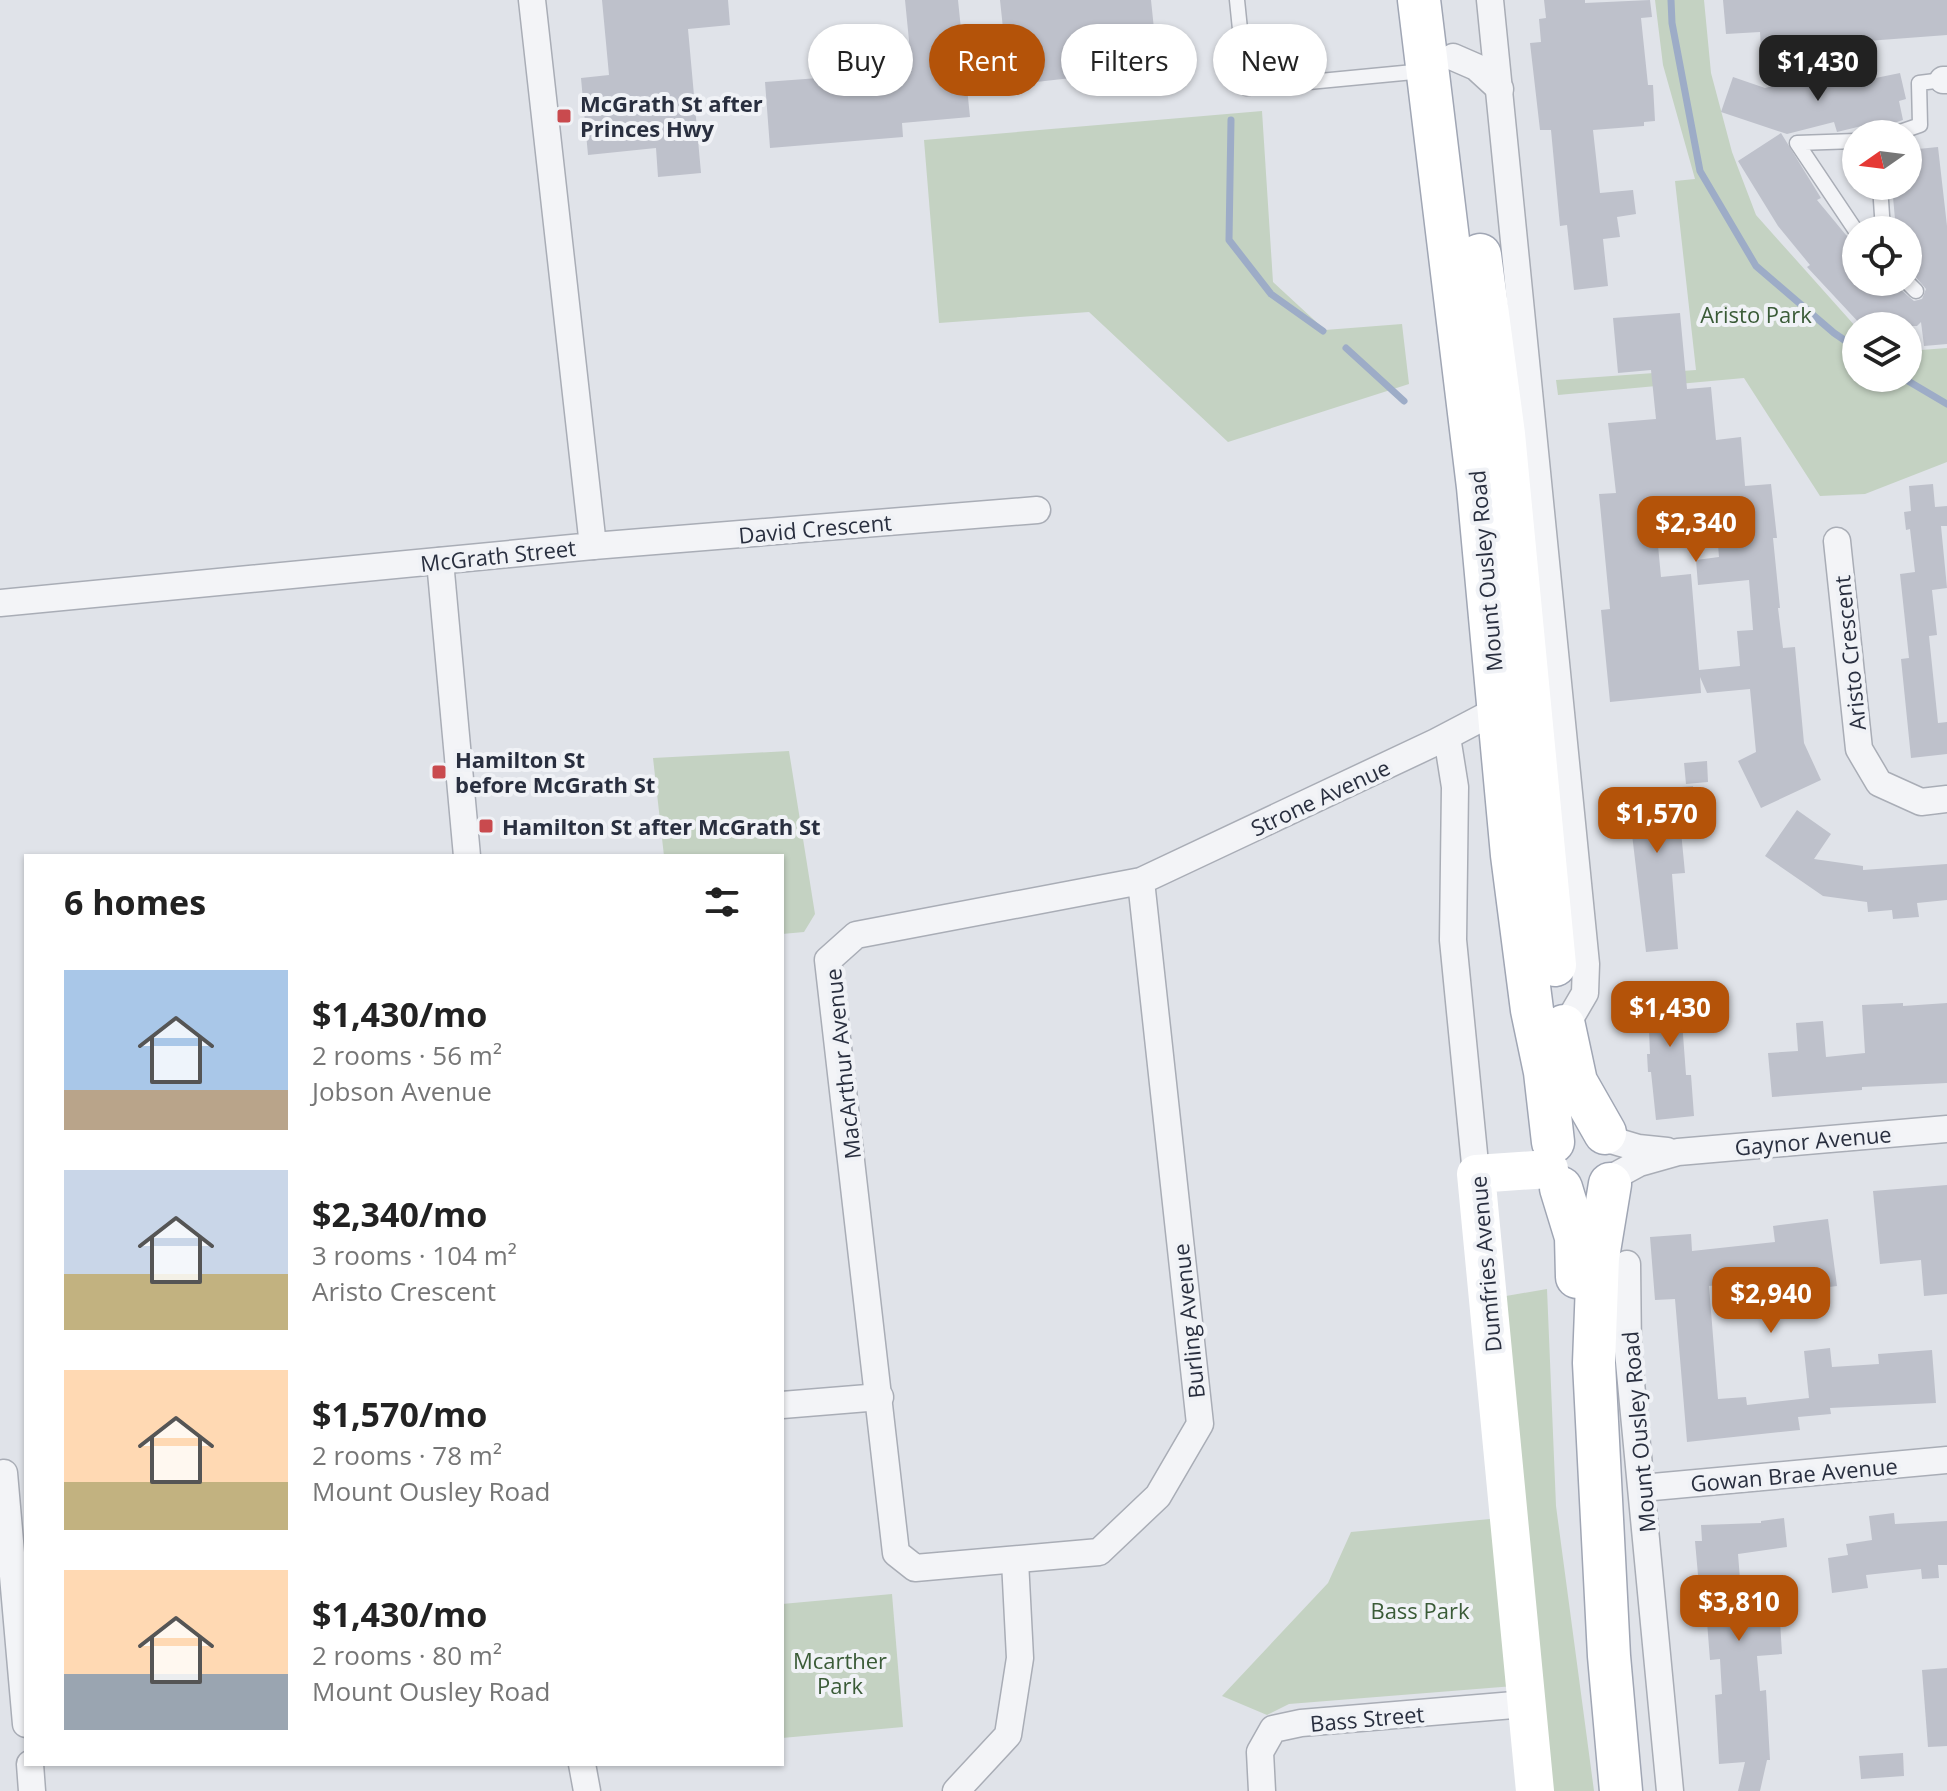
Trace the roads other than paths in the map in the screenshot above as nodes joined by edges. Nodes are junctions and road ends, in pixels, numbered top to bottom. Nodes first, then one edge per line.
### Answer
1 (532, 0) edge
2 (1237, 0) edge
3 (1419, 0) edge
4 (1447, 0) edge
5 (1490, 0) edge
6 (1441, 64) junction
7 (1945, 80) edge
8 (1500, 89) junction
9 (1920, 120) edge
10 (1842, 141) edge
11 (1846, 216) edge
12 (1037, 510) dead end
13 (1837, 541) dead end
14 (593, 546) junction
15 (440, 561) junction
16 (0, 603) edge
17 (1497, 710) junction
18 (1447, 737) junction
19 (1947, 799) edge
20 (467, 854) edge
21 (1141, 881) junction
22 (1564, 1029) junction
23 (1947, 1129) edge
24 (1610, 1158) junction
25 (1554, 1166) junction
26 (1476, 1174) junction
27 (1627, 1264) dead end
28 (880, 1397) junction
29 (784, 1405) edge
30 (1947, 1460) edge
31 (10, 1472) edge
32 (1642, 1488) junction
33 (1015, 1561) junction
34 (1609, 1656) junction
35 (24, 1692) edge
36 (1526, 1704) junction
37 (30, 1766) edge
38 (582, 1766) edge
39 (32, 1791) edge
40 (587, 1791) edge
41 (956, 1791) edge
42 (1262, 1791) edge
43 (1535, 1791) edge
44 (1621, 1791) edge
45 (1670, 1791) edge

1 - 14 street, McGrath Street
2 - 6 lane
3 - 6 main road, Mount Ousley Road
4 - 6 main road, Mount Ousley Road
5 - 8 street
6 - 8 street
6 - 17 main road, Mount Ousley Road
6 - 22 main road, Mount Ousley Road
7 - 9 lane
8 - 22 street
10 - 11 lane
12 - 14 street, David Crescent
13 - 19 street, Aristo Crescent
14 - 15 street, McGrath Street
15 - 16 street, McGrath Street
15 - 20 street
17 - 18 street, Strone Avenue
17 - 25 main road, Mount Ousley Road
18 - 21 street, Strone Avenue
18 - 26 street, Dumfries Avenue
21 - 28 street, MacArthur Avenue
21 - 33 street, Burling Avenue
22 - 24 main road, Mount Ousley Road
23 - 24 street, Gaynor Avenue
24 - 25 main road
24 - 25 main road
24 - 34 main road, Mount Ousley Road
25 - 26 street
25 - 34 main road, Mount Ousley Road
26 - 36 street, Dumfries Avenue
27 - 32 street, Mount Ousley Road
28 - 29 street
28 - 33 street, Burling Avenue
30 - 32 street, Gowan Brae Avenue
31 - 35 street
32 - 45 street, Mount Ousley Road
33 - 41 street
34 - 44 main road, Mount Ousley Road
36 - 42 street, Bass Street
36 - 43 street, Dumfries Avenue
37 - 39 street
38 - 40 street

